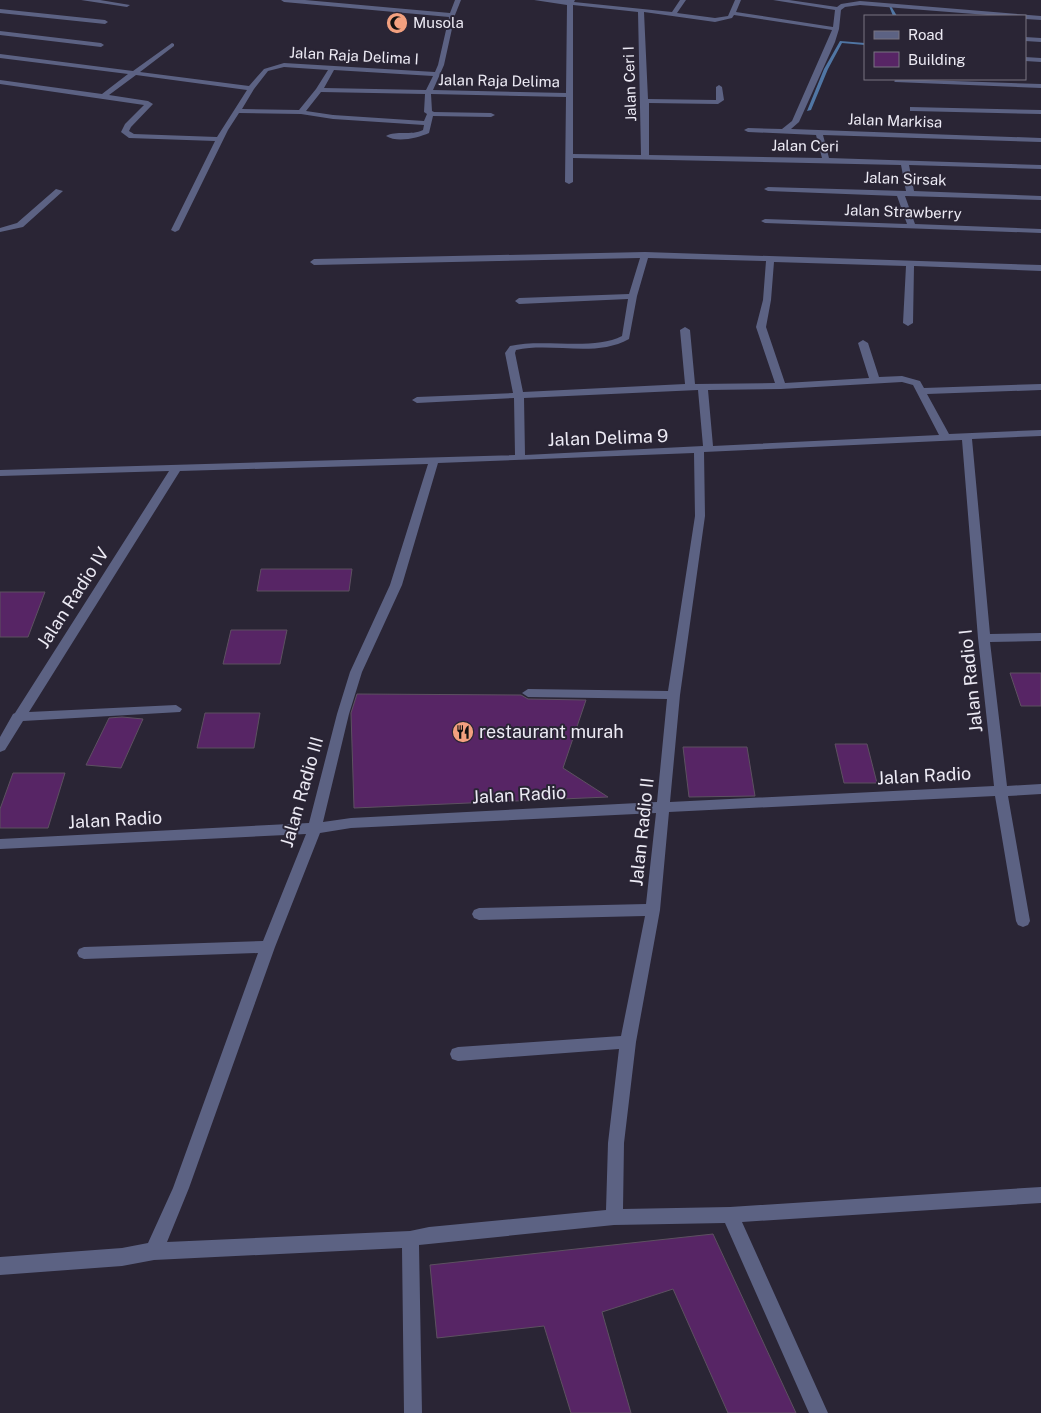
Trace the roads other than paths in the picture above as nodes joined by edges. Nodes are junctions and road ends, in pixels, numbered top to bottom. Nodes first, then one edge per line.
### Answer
1 (84, 0) edge
2 (284, 0) edge
3 (458, 0) edge
4 (537, 0) edge
5 (627, 0) edge
6 (683, 0) edge
7 (738, 0) edge
8 (776, 0) edge
9 (571, 2) edge
10 (127, 5) dead end
11 (622, 8) junction
12 (838, 9) junction
13 (641, 10) junction
14 (0, 11) edge
15 (732, 13) junction
16 (452, 15) junction
17 (673, 15) junction
18 (1008, 15) edge
19 (1026, 17) edge
20 (1041, 18) edge
21 (105, 22) dead end
22 (836, 29) junction
23 (0, 33) edge
24 (1026, 39) edge
25 (1041, 40) edge
26 (101, 45) dead end
27 (172, 45) dead end
28 (0, 56) edge
29 (1026, 59) edge
30 (1041, 60) edge
31 (332, 68) junction
32 (134, 72) junction
33 (436, 74) junction
34 (897, 81) dead end
35 (0, 82) edge
36 (1041, 86) edge
37 (719, 87) dead end
38 (252, 88) junction
39 (319, 90) junction
40 (428, 94) junction
41 (105, 95) junction
42 (569, 95) junction
43 (645, 101) junction
44 (913, 108) dead end
45 (237, 111) junction
46 (302, 112) junction
47 (1041, 112) edge
48 (429, 113) junction
49 (491, 115) dead end
50 (427, 123) junction
51 (748, 130) dead end
52 (784, 131) junction
53 (819, 132) junction
54 (390, 136) dead end
55 (220, 139) junction
56 (1041, 140) edge
57 (568, 156) junction
58 (645, 157) junction
59 (826, 160) junction
60 (905, 163) junction
61 (1041, 167) edge
62 (569, 182) dead end
63 (768, 188) dead end
64 (59, 191) dead end
65 (900, 193) junction
66 (910, 193) junction
67 (1041, 198) edge
68 (765, 221) dead end
69 (912, 226) junction
70 (0, 230) edge
71 (175, 230) dead end
72 (1041, 231) edge
73 (645, 255) junction
74 (770, 258) junction
75 (314, 262) dead end
76 (910, 264) junction
77 (1041, 268) edge
78 (633, 296) junction
79 (519, 301) dead end
80 (908, 323) dead end
81 (685, 330) dead end
82 (863, 343) dead end
83 (875, 381) junction
84 (690, 386) junction
85 (782, 386) junction
86 (703, 387) junction
87 (1041, 388) edge
88 (922, 391) junction
89 (519, 396) junction
90 (417, 400) dead end
91 (1041, 433) edge
92 (967, 436) junction
93 (945, 437) junction
94 (703, 449) junction
95 (520, 458) junction
96 (434, 461) junction
97 (176, 469) junction
98 (0, 473) edge
99 (1041, 637) edge
100 (984, 638) junction
101 (528, 693) dead end
102 (674, 695) junction
103 (176, 709) dead end
104 (17, 717) junction
105 (0, 747) edge
106 (1041, 789) edge
107 (1001, 791) junction
108 (664, 808) junction
109 (315, 828) junction
110 (0, 844) edge
111 (653, 910) junction
112 (479, 914) dead end
113 (1023, 921) dead end
114 (268, 947) junction
115 (84, 953) dead end
116 (628, 1042) junction
117 (458, 1054) dead end
118 (1041, 1194) edge
119 (730, 1216) junction
120 (614, 1217) junction
121 (410, 1239) junction
122 (154, 1252) junction
123 (0, 1266) edge
124 (413, 1413) edge
125 (818, 1413) edge

1 - 10 street
2 - 16 street
3 - 16 street
4 - 9 street
5 - 11 street
6 - 17 street
7 - 15 street
8 - 12 street
9 - 11 street
9 - 42 street
11 - 13 street
12 - 18 street
12 - 22 street
13 - 17 street
13 - 43 street, Jalan Ceri I
14 - 21 street
15 - 17 street
15 - 22 street
16 - 33 street
19 - 20 street
22 - 52 street
23 - 26 street
24 - 25 street
27 - 32 street
28 - 32 street
29 - 30 street
31 - 33 street, Jalan Raja Delima I
31 - 38 street, Jalan Raja Delima I
31 - 39 street
32 - 38 street
32 - 41 street
33 - 40 street
34 - 36 street
35 - 41 street
37 - 43 street
38 - 45 street, Jalan Raja Delima I
39 - 40 street, Jalan Raja Delima
39 - 46 street
40 - 42 street, Jalan Raja Delima
40 - 48 street
41 - 55 street
42 - 57 street
43 - 58 street, Jalan Ceri I
44 - 47 street
45 - 46 street
45 - 55 street, Jalan Raja Delima I
46 - 50 street
48 - 49 street
48 - 50 street
50 - 54 street
51 - 52 street, Jalan Markisa
52 - 53 street, Jalan Markisa
53 - 56 street, Jalan Markisa
53 - 59 street
55 - 71 street, Jalan Raja Delima I
57 - 58 street, Jalan Ceri
57 - 62 street
58 - 59 street, Jalan Ceri
59 - 60 street, Jalan Ceri
60 - 61 street, Jalan Ceri
60 - 66 street
63 - 65 street, Jalan Sirsak
64 - 70 street
65 - 66 street, Jalan Sirsak
65 - 69 street
66 - 67 street, Jalan Sirsak
68 - 69 street, Jalan Strawberry
69 - 72 street, Jalan Strawberry
73 - 74 street
73 - 75 street
73 - 78 street
74 - 76 street
74 - 85 street
76 - 77 street
76 - 80 street
78 - 79 street
78 - 89 street
81 - 84 street
82 - 83 street
83 - 85 street
83 - 88 street
84 - 86 street
84 - 89 street
85 - 86 street
86 - 94 street, Jalan Radio II
87 - 88 street
88 - 93 street
89 - 90 street
89 - 95 street
91 - 92 street, Jalan Delima 9
92 - 93 street, Jalan Delima 9
92 - 100 street, Jalan Radio I
93 - 94 street, Jalan Delima 9
94 - 95 street, Jalan Delima 9
94 - 102 street, Jalan Radio II
95 - 96 street, Jalan Delima 9
96 - 97 street, Jalan Delima 9
96 - 109 street, Jalan Radio III
97 - 98 street, Jalan Delima 9
97 - 104 street, Jalan Radio IV
99 - 100 street
100 - 107 street, Jalan Radio I
101 - 102 street
102 - 108 street, Jalan Radio II
103 - 104 street
104 - 105 street, Jalan Radio IV
106 - 107 street, Jalan Radio
107 - 108 street, Jalan Radio
107 - 113 street, Jalan Radio I
108 - 109 street, Jalan Radio
108 - 111 street, Jalan Radio II
109 - 110 street, Jalan Radio
109 - 114 street, Jalan Radio III
111 - 112 street
111 - 116 street, Jalan Radio II
114 - 115 street
114 - 122 street, Jalan Radio III
116 - 117 street
116 - 120 street, Jalan Radio II
118 - 119 street
119 - 120 street
119 - 125 street
120 - 121 street
121 - 122 street
121 - 124 street
122 - 123 street

